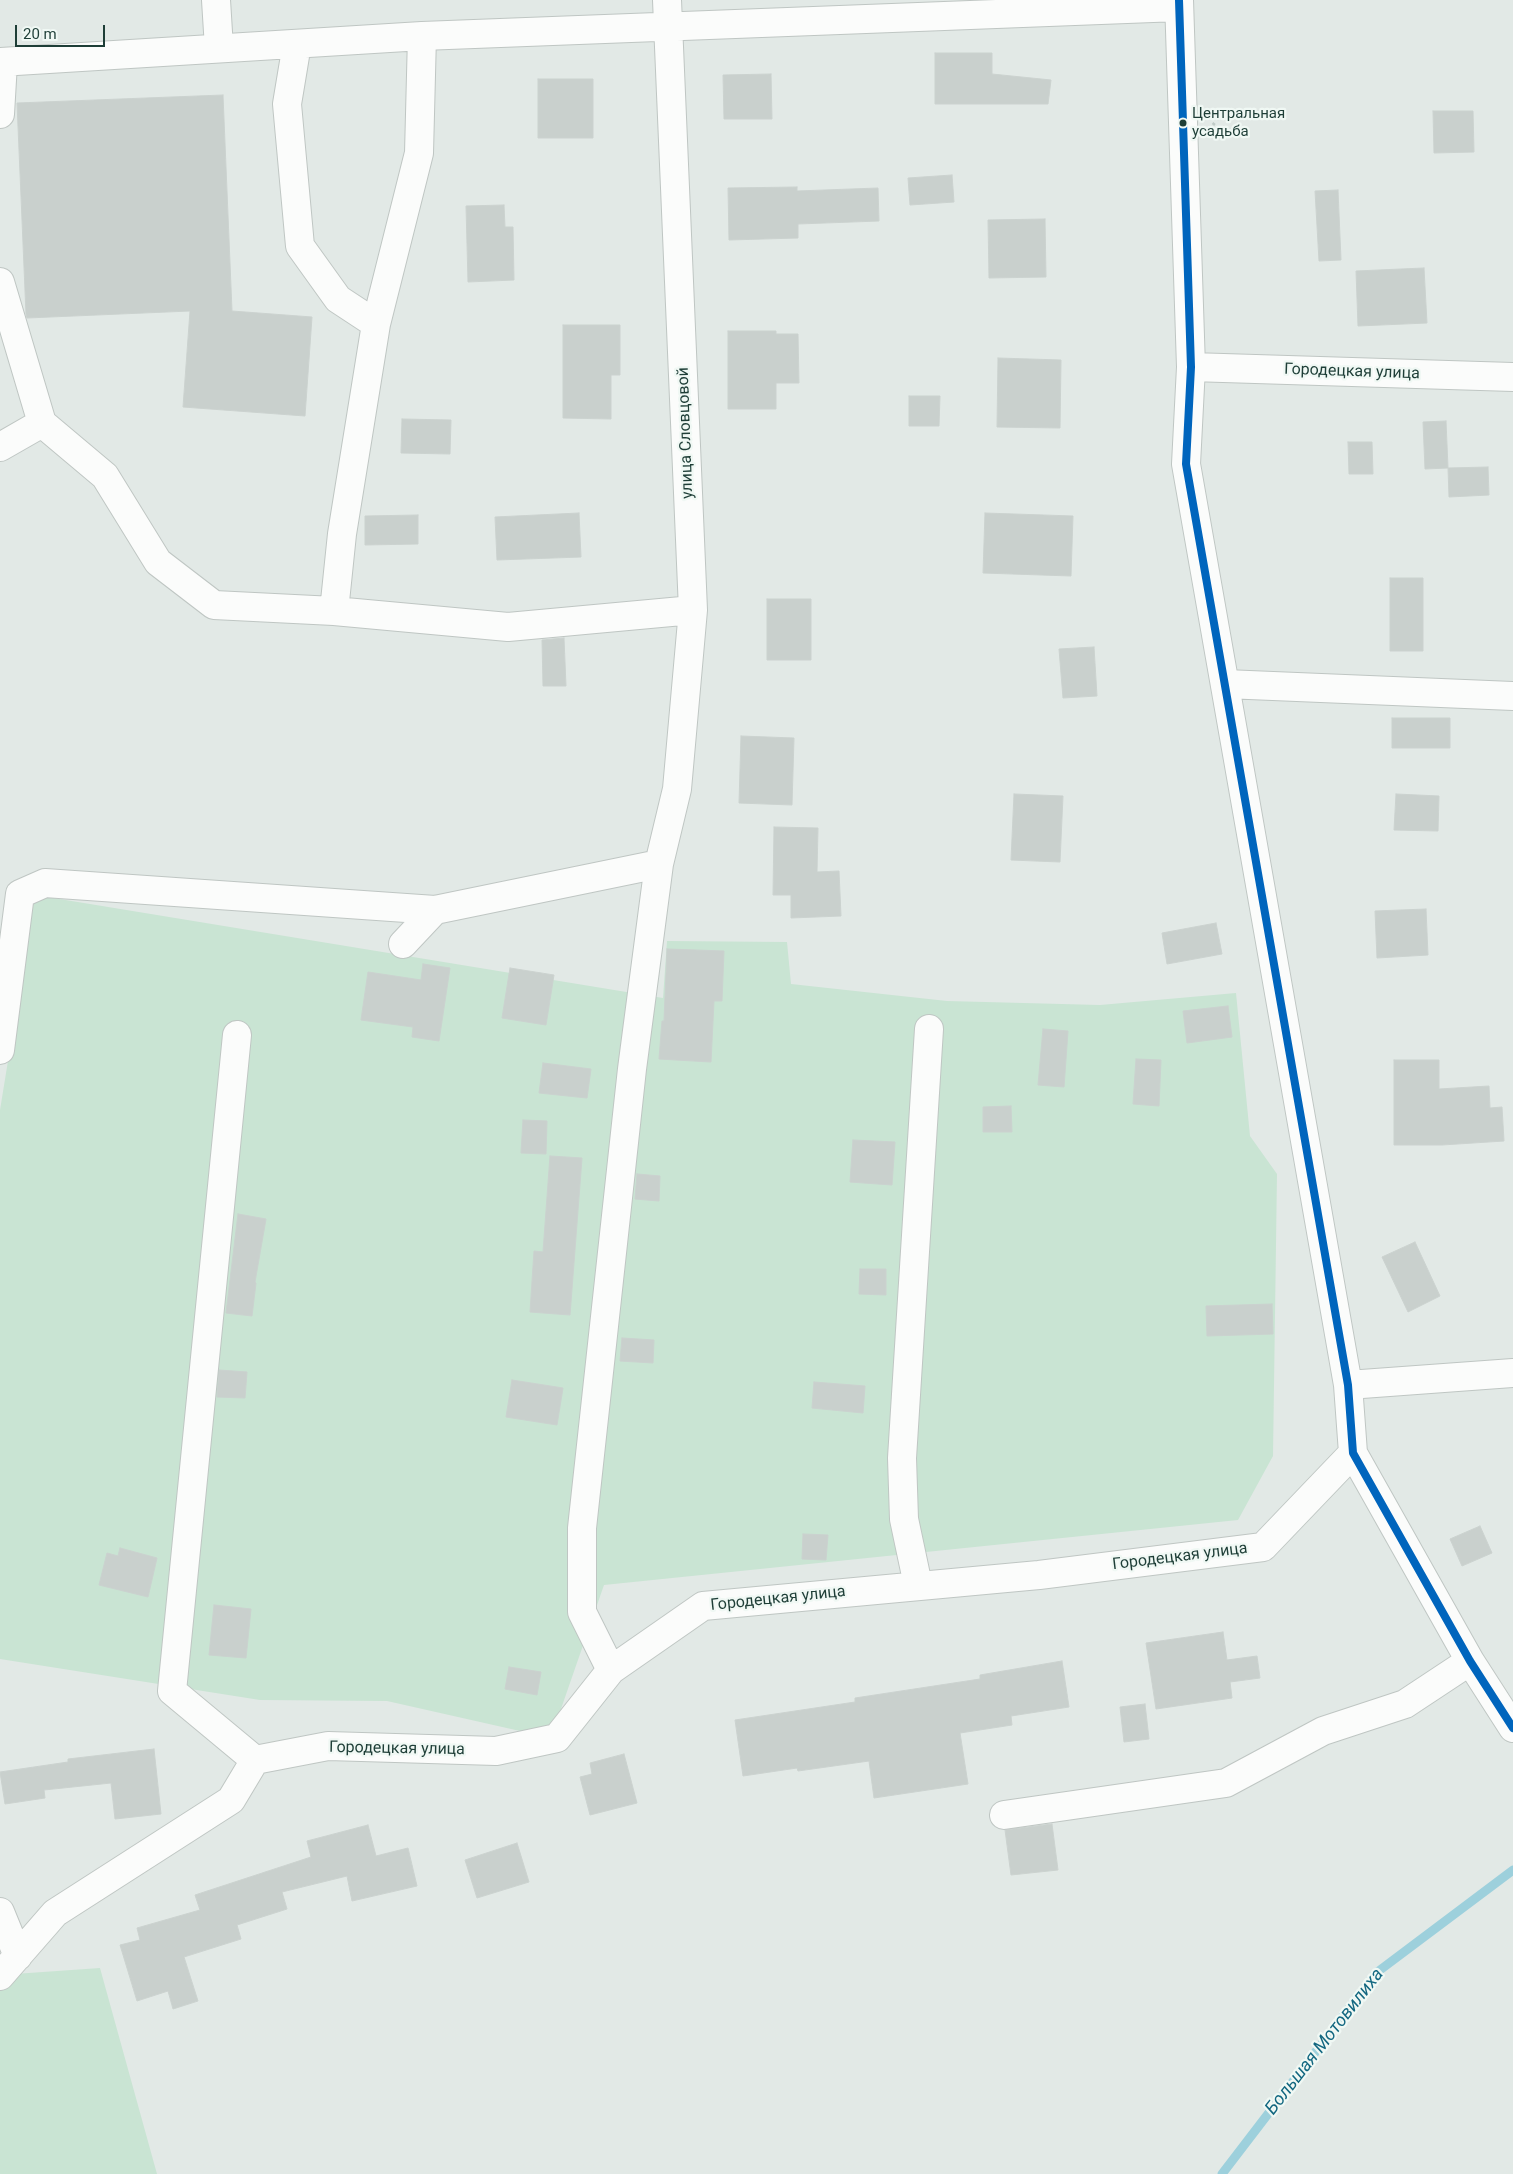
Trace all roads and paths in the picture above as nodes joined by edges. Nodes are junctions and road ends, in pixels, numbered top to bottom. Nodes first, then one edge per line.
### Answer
1 (216, 0) edge
2 (667, 0) edge
3 (1179, 3) edge
4 (668, 28) junction
5 (422, 36) junction
6 (297, 44) junction
7 (219, 48) junction
8 (1, 62) edge
9 (0, 114) edge
10 (0, 282) edge
11 (376, 324) junction
12 (1191, 367) junction
13 (1513, 378) edge
14 (42, 423) junction
15 (0, 447) edge
16 (693, 610) junction
17 (334, 611) junction
18 (1226, 684) junction
19 (1513, 696) edge
20 (660, 864) junction
21 (435, 910) junction
22 (403, 944) dead end
23 (929, 1029) dead end
24 (237, 1035) dead end
25 (0, 1050) edge
26 (1513, 1374) edge
27 (1348, 1385) junction
28 (1354, 1453) junction
29 (918, 1585) junction
30 (1470, 1661) junction
31 (611, 1670) junction
32 (1513, 1728) edge
33 (254, 1760) junction
34 (1004, 1815) dead end
35 (0, 1912) edge
36 (18, 1956) junction
37 (0, 1976) edge

1 - 7 street
2 - 4 street, улица Словцовой
3 - 4 street
3 - 12 street
4 - 5 street
4 - 16 street, улица Словцовой
5 - 6 street
5 - 11 street
6 - 7 street
6 - 11 street
7 - 8 street
8 - 9 street
10 - 14 street
11 - 17 street
12 - 13 street, Городецкая улица
12 - 18 street
14 - 15 street
14 - 17 street
16 - 17 street
16 - 20 street, улица Словцовой
18 - 19 street
18 - 27 street
20 - 21 street
20 - 31 street, улица Словцовой
21 - 22 street
21 - 25 street
23 - 29 street
24 - 33 street
26 - 27 street
27 - 28 street
28 - 29 street, Городецкая улица
28 - 30 street
29 - 31 street, Городецкая улица
30 - 32 street
30 - 34 street
31 - 33 street, Городецкая улица
33 - 36 street
35 - 36 street
36 - 37 street

